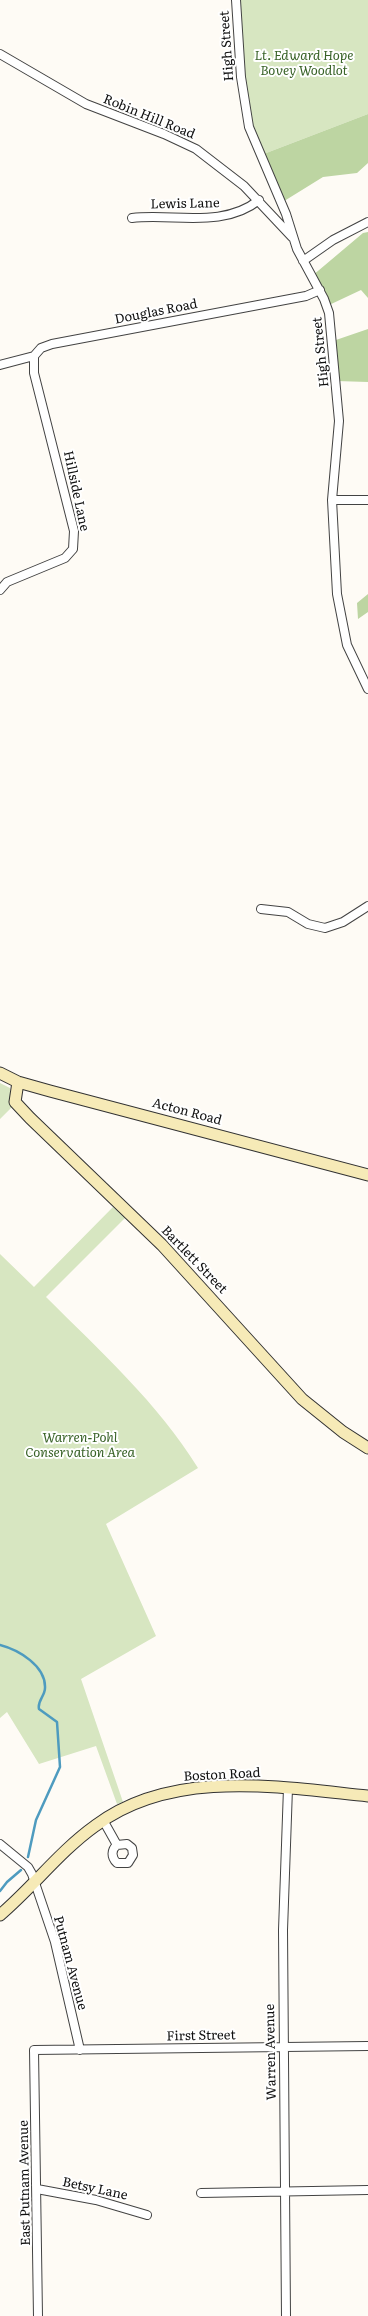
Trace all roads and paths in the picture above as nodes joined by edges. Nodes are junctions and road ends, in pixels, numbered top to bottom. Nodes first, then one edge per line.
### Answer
1 (236, 0) edge
2 (0, 54) edge
3 (259, 200) junction
4 (132, 218) dead end
5 (368, 222) edge
6 (292, 237) junction
7 (303, 261) junction
8 (320, 290) junction
9 (34, 356) junction
10 (0, 365) edge
11 (332, 500) junction
12 (368, 500) edge
13 (0, 590) edge
14 (368, 689) edge
15 (368, 906) edge
16 (261, 909) dead end
17 (0, 1073) edge
18 (18, 1082) junction
19 (368, 1175) edge
20 (368, 1448) edge
21 (288, 1788) junction
22 (368, 1796) edge
23 (103, 1820) junction
24 (0, 1844) edge
25 (117, 1845) dead end
26 (36, 1882) junction
27 (0, 1915) edge
28 (368, 2046) edge
29 (284, 2048) junction
30 (34, 2050) joint
31 (80, 2050) junction
32 (37, 2189) junction
33 (368, 2190) edge
34 (201, 2192) dead end
35 (285, 2192) junction
36 (148, 2215) dead end
37 (38, 2316) edge
38 (286, 2316) edge

1 - 6 street, High Street
2 - 3 street, Robin Hill Road
3 - 4 street, Lewis Lane
3 - 6 street, Robin Hill Road
5 - 7 street
6 - 7 street, High Street
7 - 8 street, High Street
8 - 9 street, Douglas Road
8 - 11 street, High Street
9 - 10 street, Douglas Road
9 - 13 street, Hillside Lane
11 - 12 street
11 - 14 street, High Street
15 - 16 street
17 - 18 main road, Acton Road
18 - 19 main road, Acton Road
18 - 20 main road, Bartlett Street
21 - 22 main road, Boston Road
21 - 23 main road, Boston Road
21 - 29 street, Warren Avenue
23 - 25 street
23 - 26 main road, Boston Road
24 - 26 street, Putnam Avenue
26 - 27 main road, Boston Road
26 - 31 street, Putnam Avenue
28 - 29 street, First Street
29 - 31 street, First Street
29 - 35 street, Warren Avenue
30 - 31 street, First Street
30 - 32 street, East Putnam Avenue
32 - 36 street, Betsy Lane
32 - 37 street, East Putnam Avenue
33 - 35 street
34 - 35 street
35 - 38 street, Warren Avenue

